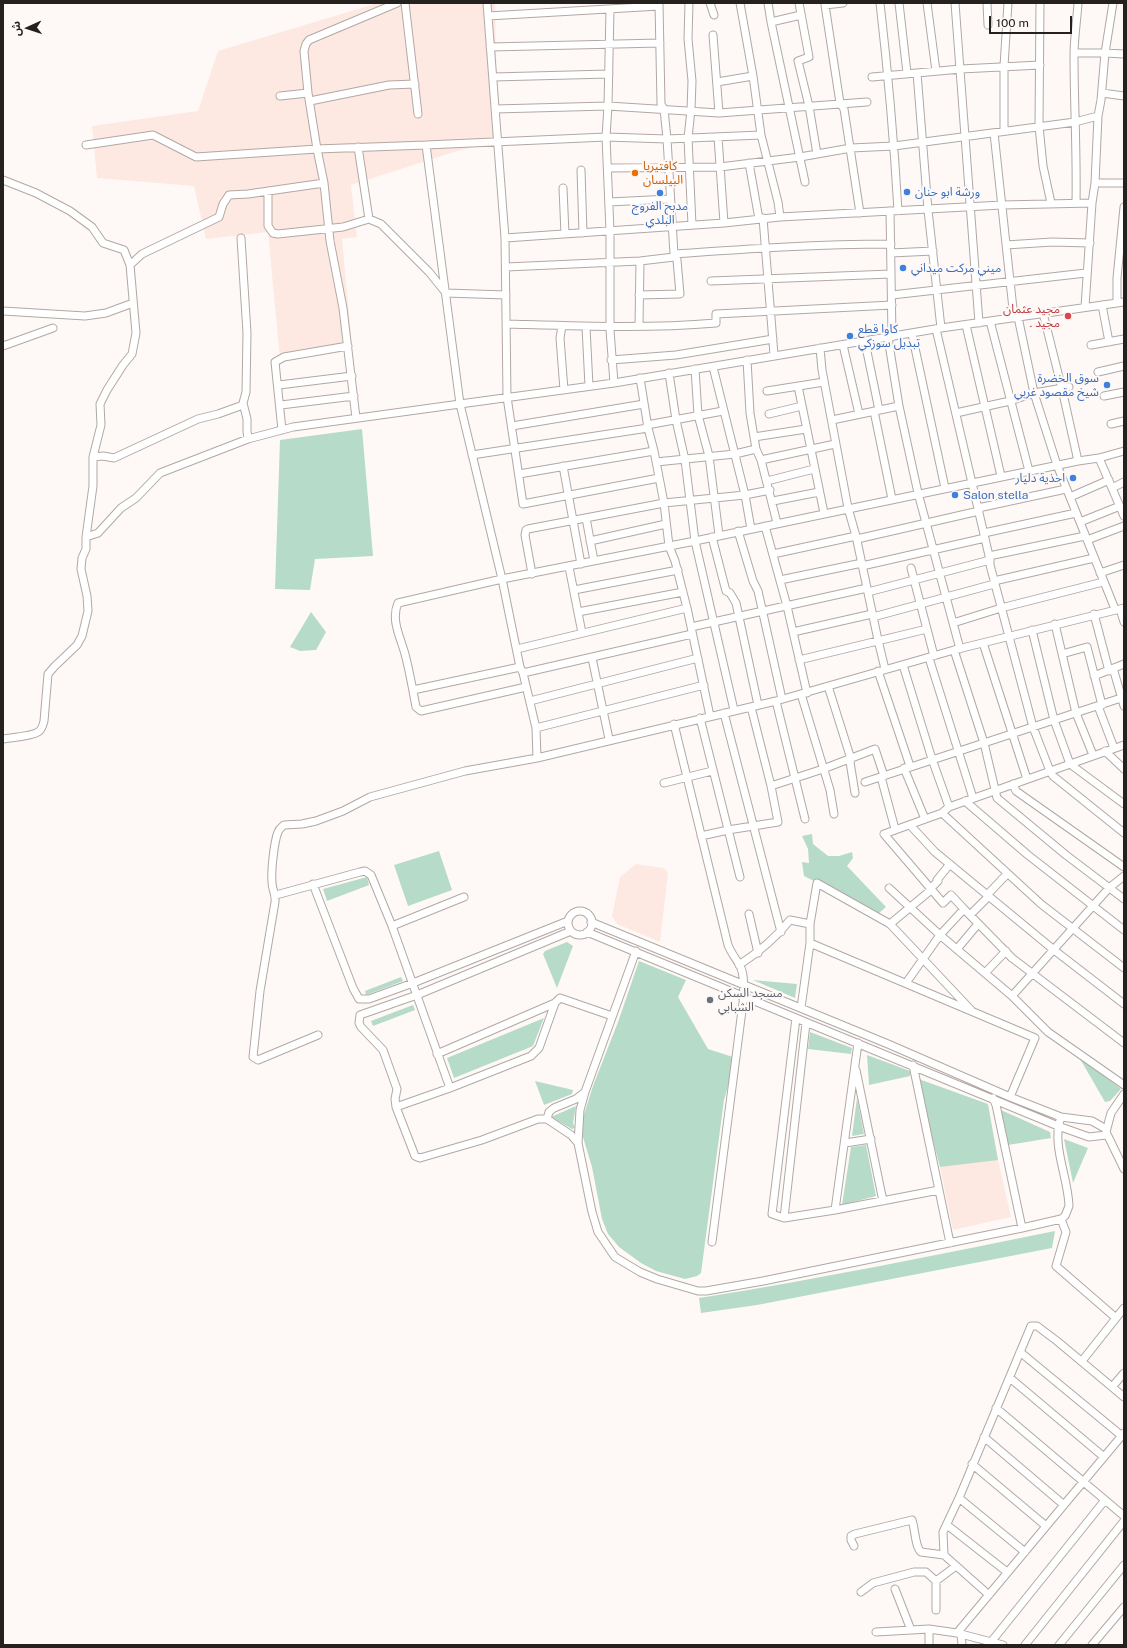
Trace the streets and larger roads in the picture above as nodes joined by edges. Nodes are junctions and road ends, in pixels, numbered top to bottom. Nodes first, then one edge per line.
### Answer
1 (397, 3) edge
2 (405, 3) edge
3 (487, 3) edge
4 (689, 3) edge
5 (710, 3) edge
6 (740, 3) edge
7 (768, 3) edge
8 (799, 3) edge
9 (843, 3) edge
10 (880, 3) edge
11 (899, 3) edge
12 (927, 3) edge
13 (955, 3) edge
14 (987, 3) edge
15 (1008, 3) edge
16 (1040, 3) edge
17 (1078, 3) edge
18 (1113, 3) edge
19 (659, 4) edge
20 (610, 9) junction
21 (714, 14) dead end
22 (800, 15) junction
23 (488, 16) junction
24 (771, 22) junction
25 (988, 25) dead end
26 (713, 35) dead end
27 (660, 43) junction
28 (609, 44) junction
29 (490, 47) junction
30 (1074, 53) junction
31 (1105, 53) junction
32 (1124, 54) edge
33 (1040, 65) junction
34 (1004, 66) junction
35 (961, 69) junction
36 (936, 71) junction
37 (907, 73) junction
38 (917, 73) junction
39 (609, 74) junction
40 (888, 74) junction
41 (753, 76) junction
42 (493, 77) junction
43 (872, 77) dead end
44 (717, 82) junction
45 (415, 84) junction
46 (308, 93) junction
47 (1102, 93) junction
48 (280, 96) dead end
49 (1124, 96) edge
50 (310, 101) junction
51 (867, 102) dead end
52 (840, 104) junction
53 (608, 106) junction
54 (809, 106) junction
55 (790, 107) junction
56 (495, 109) junction
57 (664, 109) junction
58 (691, 110) junction
59 (758, 110) junction
60 (719, 113) junction
61 (418, 114) dead end
62 (1098, 116) junction
63 (1075, 122) junction
64 (1039, 126) junction
65 (1004, 131) junction
66 (994, 133) junction
67 (761, 135) junction
68 (964, 136) junction
69 (606, 137) junction
70 (718, 137) junction
71 (688, 138) junction
72 (667, 139) junction
73 (498, 142) junction
74 (924, 142) junction
75 (426, 144) junction
76 (86, 145) dead end
77 (894, 146) junction
78 (358, 147) junction
79 (851, 148) junction
80 (317, 149) junction
81 (817, 154) junction
82 (800, 157) junction
83 (768, 161) junction
84 (749, 163) junction
85 (689, 167) junction
86 (720, 167) junction
87 (609, 168) junction
88 (669, 168) junction
89 (581, 170) dead end
90 (3, 180) edge
91 (805, 182) dead end
92 (324, 183) junction
93 (1095, 183) junction
94 (1124, 183) edge
95 (563, 188) dead end
96 (268, 191) junction
97 (670, 199) junction
98 (609, 202) junction
99 (1051, 203) junction
100 (1076, 203) junction
101 (1092, 203) junction
102 (1002, 205) junction
103 (969, 207) junction
104 (1124, 207) edge
105 (928, 210) junction
106 (894, 211) junction
107 (860, 213) junction
108 (780, 217) junction
109 (369, 219) junction
110 (761, 219) junction
111 (724, 223) junction
112 (692, 225) junction
113 (672, 226) junction
114 (329, 228) junction
115 (610, 231) junction
116 (582, 233) junction
117 (565, 234) junction
118 (241, 238) dead end
119 (505, 238) junction
120 (1090, 243) junction
121 (891, 244) junction
122 (1006, 244) junction
123 (765, 248) junction
124 (933, 251) junction
125 (891, 253) junction
126 (674, 255) junction
127 (640, 261) junction
128 (610, 262) junction
129 (130, 265) junction
130 (506, 267) junction
131 (1086, 272) junction
132 (891, 274) junction
133 (768, 279) junction
134 (711, 281) dead end
135 (1010, 282) junction
136 (976, 285) junction
137 (937, 290) junction
138 (446, 293) junction
139 (506, 294) junction
140 (639, 295) junction
141 (892, 295) junction
142 (133, 303) junction
143 (1121, 303) edge
144 (1102, 305) junction
145 (892, 306) junction
146 (1085, 307) junction
147 (3, 311) edge
148 (771, 311) junction
149 (1043, 313) junction
150 (1016, 317) junction
151 (990, 321) junction
152 (979, 323) junction
153 (507, 324) junction
154 (562, 326) junction
155 (610, 326) junction
156 (639, 326) junction
157 (966, 326) junction
158 (586, 327) junction
159 (53, 328) dead end
160 (939, 329) junction
161 (912, 334) junction
162 (890, 337) junction
163 (773, 339) junction
164 (1124, 339) edge
165 (865, 342) junction
166 (1109, 342) junction
167 (843, 345) junction
168 (1091, 345) dead end
169 (3, 346) edge
170 (348, 346) junction
171 (820, 348) junction
172 (774, 355) junction
173 (611, 360) junction
174 (747, 360) junction
175 (1124, 366) edge
176 (713, 367) junction
177 (696, 369) junction
178 (1098, 372) dead end
179 (669, 373) junction
180 (352, 376) junction
181 (640, 378) junction
182 (824, 382) junction
183 (614, 383) junction
184 (279, 385) junction
185 (589, 386) junction
186 (798, 386) junction
187 (1066, 388) junction
188 (564, 390) junction
189 (767, 391) dead end
190 (1124, 392) edge
191 (1034, 393) junction
192 (354, 396) junction
193 (1104, 396) dead end
194 (507, 397) junction
195 (1010, 401) junction
196 (460, 404) junction
197 (644, 404) junction
198 (243, 405) junction
199 (281, 405) junction
200 (802, 406) junction
201 (898, 406) junction
202 (985, 406) junction
203 (877, 410) junction
204 (723, 411) junction
205 (956, 413) junction
206 (769, 414) dead end
207 (859, 414) junction
208 (698, 415) junction
209 (356, 418) junction
210 (676, 420) junction
211 (832, 420) junction
212 (1124, 421) edge
213 (1111, 424) dead end
214 (512, 426) junction
215 (648, 426) junction
216 (806, 428) junction
217 (282, 430) junction
218 (754, 437) junction
219 (248, 439) junction
220 (835, 444) junction
221 (756, 449) junction
222 (811, 449) junction
223 (515, 450) junction
224 (654, 451) junction
225 (1124, 451) edge
226 (735, 454) junction
227 (472, 456) junction
228 (709, 456) junction
229 (93, 457) junction
230 (1098, 458) junction
231 (685, 460) junction
232 (761, 460) junction
233 (1078, 461) junction
234 (656, 462) junction
235 (1056, 465) junction
236 (563, 466) junction
237 (814, 469) junction
238 (1029, 470) junction
239 (519, 474) junction
240 (1001, 476) junction
241 (659, 478) junction
242 (1109, 480) junction
243 (767, 481) junction
244 (972, 482) junction
245 (1124, 482) edge
246 (945, 488) junction
247 (1112, 488) junction
248 (1066, 489) junction
249 (770, 490) junction
250 (819, 492) junction
251 (918, 493) junction
252 (745, 495) junction
253 (569, 496) junction
254 (1070, 497) junction
255 (715, 498) junction
256 (892, 498) junction
257 (691, 501) junction
258 (773, 501) junction
259 (664, 503) junction
260 (1121, 506) edge
261 (848, 508) junction
262 (979, 510) junction
263 (824, 513) junction
264 (1076, 513) junction
265 (1124, 516) edge
266 (586, 518) junction
267 (573, 520) junction
268 (1080, 522) junction
269 (777, 523) junction
270 (666, 524) junction
271 (927, 524) junction
272 (765, 526) junction
273 (1124, 526) edge
274 (751, 529) junction
275 (738, 531) junction
276 (715, 536) junction
277 (985, 536) junction
278 (86, 537) junction
279 (856, 537) junction
280 (1086, 538) junction
281 (590, 541) junction
282 (695, 541) junction
283 (669, 546) junction
284 (934, 550) junction
285 (772, 554) junction
286 (990, 558) junction
287 (1094, 558) junction
288 (594, 562) junction
289 (581, 564) junction
290 (862, 564) junction
291 (1124, 565) edge
292 (569, 566) junction
293 (911, 568) dead end
294 (678, 570) junction
295 (940, 573) junction
296 (1100, 573) junction
297 (532, 574) junction
298 (502, 579) junction
299 (780, 580) junction
300 (914, 580) junction
301 (994, 582) junction
302 (1104, 582) junction
303 (574, 590) junction
304 (867, 590) junction
305 (683, 592) junction
306 (946, 596) junction
307 (920, 604) junction
308 (787, 606) junction
309 (687, 608) junction
310 (1001, 608) junction
311 (1119, 609) edge
312 (578, 612) junction
313 (763, 612) junction
314 (1094, 614) junction
315 (873, 616) junction
316 (739, 617) junction
317 (1124, 622) edge
318 (714, 623) junction
319 (953, 623) junction
320 (1055, 624) junction
321 (927, 629) junction
322 (1032, 630) junction
323 (692, 631) junction
324 (793, 632) junction
325 (582, 633) junction
326 (1008, 636) junction
327 (878, 640) junction
328 (983, 643) junction
329 (517, 649) junction
330 (957, 650) junction
331 (1062, 654) junction
332 (931, 657) junction
333 (592, 658) junction
334 (698, 658) junction
335 (799, 660) junction
336 (1124, 664) edge
337 (903, 665) junction
338 (1111, 669) junction
339 (522, 670) junction
340 (882, 670) junction
341 (1094, 676) junction
342 (597, 685) junction
343 (704, 685) junction
344 (828, 686) junction
345 (526, 687) junction
346 (413, 690) junction
347 (804, 693) junction
348 (1122, 693) edge
349 (779, 700) junction
350 (530, 701) junction
351 (758, 705) junction
352 (1100, 705) junction
353 (1124, 706) edge
354 (751, 707) junction
355 (602, 710) junction
356 (734, 710) junction
357 (724, 712) junction
358 (1076, 713) junction
359 (710, 716) junction
360 (700, 718) junction
361 (1054, 720) junction
362 (674, 724) junction
363 (1033, 727) junction
364 (536, 728) junction
365 (1011, 734) junction
366 (3, 739) edge
367 (609, 740) junction
368 (984, 743) junction
369 (1124, 745) edge
370 (1114, 748) junction
371 (958, 751) junction
372 (1105, 751) junction
373 (1093, 755) junction
374 (537, 758) junction
375 (850, 759) junction
376 (932, 759) junction
377 (1070, 764) junction
378 (907, 768) junction
379 (823, 769) junction
380 (1124, 769) edge
381 (712, 771) junction
382 (1050, 771) junction
383 (882, 776) junction
384 (687, 777) junction
385 (796, 778) junction
386 (1026, 779) junction
387 (864, 782) dead end
388 (664, 783) dead end
389 (1013, 784) junction
390 (771, 786) junction
391 (994, 791) junction
392 (855, 793) dead end
393 (973, 798) junction
394 (965, 801) junction
395 (1124, 804) edge
396 (949, 807) junction
397 (942, 813) junction
398 (834, 814) dead end
399 (806, 819) dead end
400 (925, 819) junction
401 (752, 825) junction
402 (910, 825) junction
403 (728, 830) junction
404 (895, 830) junction
405 (1124, 833) edge
406 (701, 836) junction
407 (950, 864) junction
408 (1124, 867) edge
409 (1007, 874) junction
410 (1124, 876) edge
411 (740, 877) dead end
412 (313, 884) junction
413 (889, 888) dead end
414 (1109, 888) junction
415 (931, 889) junction
416 (276, 895) junction
417 (988, 895) junction
418 (464, 897) dead end
419 (1124, 899) edge
420 (1094, 906) junction
421 (909, 907) junction
422 (964, 909) junction
423 (749, 914) dead end
424 (970, 915) junction
425 (568, 921) junction
426 (591, 922) junction
427 (810, 924) junction
428 (890, 924) junction
429 (978, 924) junction
430 (392, 926) junction
431 (1072, 929) junction
432 (1124, 930) edge
433 (571, 931) junction
434 (588, 932) junction
435 (781, 932) junction
436 (940, 935) junction
437 (810, 943) junction
438 (957, 948) junction
439 (1054, 950) junction
440 (636, 951) junction
441 (1006, 951) junction
442 (758, 953) junction
443 (923, 959) junction
444 (739, 965) junction
445 (1124, 968) edge
446 (985, 973) junction
447 (1032, 974) junction
448 (412, 983) junction
449 (906, 983) junction
450 (743, 986) junction
451 (417, 995) junction
452 (744, 995) junction
453 (1012, 996) junction
454 (555, 1003) junction
455 (1124, 1004) edge
456 (801, 1008) junction
457 (974, 1012) junction
458 (815, 1014) junction
459 (612, 1016) junction
460 (796, 1018) junction
461 (808, 1024) junction
462 (318, 1035) dead end
463 (858, 1043) junction
464 (1124, 1043) edge
465 (437, 1054) junction
466 (856, 1065) junction
467 (913, 1065) junction
468 (1124, 1085) edge
469 (450, 1088) junction
470 (585, 1092) junction
471 (1124, 1094) edge
472 (1010, 1097) junction
473 (993, 1098) junction
474 (396, 1107) junction
475 (1061, 1117) junction
476 (547, 1118) junction
477 (1058, 1126) junction
478 (1106, 1132) junction
479 (871, 1139) junction
480 (578, 1143) junction
481 (845, 1143) junction
482 (1124, 1169) edge
483 (939, 1190) junction
484 (883, 1201) junction
485 (835, 1210) junction
486 (784, 1218) junction
487 (1061, 1219) junction
488 (1022, 1228) junction
489 (712, 1242) dead end
490 (950, 1243) junction
491 (1124, 1308) edge
492 (1116, 1318) junction
493 (1020, 1352) junction
494 (1082, 1361) junction
495 (1124, 1373) edge
496 (1010, 1378) junction
497 (1112, 1387) junction
498 (1124, 1397) edge
499 (996, 1408) junction
500 (984, 1437) junction
501 (1122, 1438) edge
502 (1104, 1457) junction
503 (972, 1464) junction
504 (1083, 1482) junction
505 (959, 1498) junction
506 (1105, 1500) junction
507 (1064, 1505) junction
508 (1124, 1516) edge
509 (1124, 1521) edge
510 (947, 1525) junction
511 (1046, 1526) junction
512 (854, 1546) dead end
513 (1025, 1552) junction
514 (944, 1555) junction
515 (1124, 1565) edge
516 (956, 1566) junction
517 (1007, 1572) junction
518 (936, 1581) junction
519 (895, 1589) dead end
520 (861, 1592) dead end
521 (989, 1595) junction
522 (1124, 1608) edge
523 (936, 1610) dead end
524 (929, 1629) junction
525 (911, 1630) junction
526 (876, 1632) dead end
527 (959, 1633) junction
528 (992, 1643) edge
529 (929, 1645) edge
530 (962, 1645) edge
531 (1003, 1645) edge
532 (1025, 1645) edge
533 (1059, 1645) edge
534 (1092, 1645) edge

1 - 46 street
2 - 45 street
3 - 23 street
4 - 58 street
5 - 21 street
6 - 41 street
7 - 24 street
8 - 22 street
9 - 52 street
10 - 40 street
11 - 37 street
12 - 36 street
13 - 35 street
14 - 25 street
15 - 34 street
16 - 33 street
17 - 30 street
18 - 31 street
19 - 20 street
19 - 27 street
20 - 23 street
20 - 28 street
22 - 24 street
22 - 54 street
23 - 29 street
24 - 55 street
26 - 44 street
27 - 28 street
27 - 57 street
28 - 29 street
28 - 39 street
29 - 42 street
30 - 31 street
30 - 63 street
31 - 32 street
31 - 47 street
33 - 34 street
33 - 64 street
34 - 35 street
34 - 65 street
35 - 36 street
35 - 68 street
36 - 38 street
37 - 38 street
37 - 40 street
38 - 74 street
39 - 42 street
39 - 53 street
40 - 43 street
40 - 77 street
41 - 44 street
41 - 59 street
42 - 56 street
44 - 60 street
45 - 50 street
45 - 61 street
46 - 48 street
46 - 50 street
47 - 49 street
47 - 62 street
50 - 80 street
51 - 52 street
52 - 54 street
52 - 79 street
53 - 56 street
53 - 57 street
53 - 69 street
54 - 55 street
54 - 81 street
55 - 59 street
55 - 82 street
56 - 73 street
57 - 58 street
57 - 72 street
58 - 60 street
58 - 71 street
59 - 60 street
59 - 67 street
62 - 63 street
62 - 93 street
63 - 64 street
63 - 100 street
64 - 65 street
64 - 99 street
65 - 66 street
66 - 68 street
66 - 102 street
67 - 70 street
67 - 83 street
68 - 74 street
68 - 103 street
69 - 72 street
69 - 73 street
69 - 87 street
70 - 71 street
70 - 86 street
71 - 72 street
71 - 85 street
72 - 88 street
73 - 75 street
73 - 119 street
74 - 77 street
74 - 105 street
75 - 78 street
75 - 138 street
76 - 80 street
77 - 79 street
77 - 106 street
78 - 80 street
78 - 109 street
79 - 81 street
79 - 107 street
80 - 92 street
81 - 82 street
82 - 83 street
82 - 91 street
83 - 84 street
83 - 108 street
84 - 86 street
84 - 110 street
85 - 86 street
85 - 88 street
85 - 112 street
86 - 111 street
87 - 88 street
87 - 98 street
88 - 97 street
89 - 116 street
90 - 129 street
92 - 96 street
92 - 114 street
93 - 94 street
93 - 101 street
95 - 117 street
96 - 114 street
96 - 129 street
97 - 98 street
97 - 113 street
98 - 115 street
99 - 100 street
99 - 102 street
100 - 101 street
101 - 120 street
102 - 103 street
102 - 122 street
103 - 105 street
103 - 136 street
104 - 143 street
105 - 106 street
105 - 124 street
106 - 107 street
106 - 121 street
107 - 108 street
108 - 110 street
109 - 114 street
109 - 138 street
110 - 111 street
110 - 123 street
111 - 112 street
112 - 113 street
113 - 115 street
113 - 126 street
114 - 170 street
115 - 116 street
115 - 128 street
116 - 117 street
117 - 119 street
118 - 198 street
119 - 130 street
120 - 122 street
120 - 131 street
121 - 123 street
121 - 125 street
122 - 135 street
123 - 126 street
123 - 133 street
124 - 125 street
124 - 137 street
125 - 132 street
126 - 127 street
126 - 140 street
127 - 128 street
127 - 140 street
128 - 130 street
128 - 155 street
129 - 142 street
130 - 139 street
131 - 135 street
131 - 146 street
132 - 133 street
132 - 141 street
133 - 134 street
133 - 148 street
135 - 136 street
135 - 150 street
136 - 137 street
136 - 152 street
137 - 141 street
137 - 160 street
138 - 139 street
138 - 196 street
139 - 153 street
140 - 156 street
141 - 145 street
142 - 147 street
142 - 229 street
143 - 144 street
144 - 146 street
144 - 166 street
145 - 148 street
145 - 162 street
146 - 149 street
148 - 156 street
148 - 163 street
149 - 150 street
149 - 187 street
150 - 151 street
150 - 191 street
151 - 152 street
151 - 195 street
152 - 157 street
153 - 154 street
153 - 194 street
154 - 158 street
154 - 188 street
155 - 156 street
155 - 158 street
155 - 173 street
157 - 160 street
157 - 202 street
158 - 185 street
159 - 169 street
160 - 161 street
160 - 205 street
161 - 162 street
161 - 246 street
162 - 165 street
162 - 201 street
163 - 172 street
163 - 173 street
164 - 166 street
165 - 167 street
165 - 203 street
166 - 168 street
167 - 171 street
167 - 207 street
170 - 180 street
170 - 184 street
171 - 172 street
171 - 182 street
172 - 174 street
173 - 183 street
174 - 176 street
174 - 218 street
175 - 178 street
176 - 177 street
176 - 204 street
177 - 179 street
177 - 208 street
179 - 181 street
179 - 210 street
180 - 184 street
180 - 192 street
181 - 183 street
181 - 197 street
182 - 186 street
182 - 211 street
183 - 185 street
184 - 199 street
185 - 188 street
186 - 189 street
186 - 200 street
187 - 191 street
187 - 233 street
188 - 194 street
190 - 193 street
191 - 195 street
191 - 235 street
192 - 199 street
192 - 209 street
194 - 196 street
194 - 214 street
195 - 202 street
195 - 238 street
196 - 209 street
196 - 227 street
197 - 214 street
197 - 215 street
198 - 219 street
198 - 229 street
199 - 217 street
200 - 206 street
200 - 216 street
201 - 203 street
201 - 251 street
202 - 205 street
202 - 240 street
203 - 207 street
203 - 256 street
204 - 208 street
204 - 226 street
205 - 244 street
207 - 211 street
208 - 210 street
208 - 228 street
209 - 217 street
210 - 215 street
210 - 231 street
211 - 220 street
212 - 213 street
214 - 223 street
215 - 223 street
215 - 224 street
216 - 218 street
216 - 222 street
217 - 219 street
218 - 221 street
219 - 278 street
220 - 222 street
220 - 261 street
221 - 226 street
221 - 232 street
222 - 232 street
222 - 237 street
223 - 227 street
223 - 239 street
224 - 234 street
224 - 236 street
225 - 230 street
226 - 228 street
226 - 252 street
227 - 298 street
228 - 231 street
228 - 255 street
229 - 278 street
230 - 233 street
230 - 242 street
231 - 234 street
231 - 257 street
232 - 243 street
233 - 235 street
234 - 241 street
235 - 238 street
235 - 248 street
236 - 239 street
236 - 253 street
237 - 243 street
237 - 250 street
238 - 240 street
239 - 253 street
240 - 244 street
241 - 253 street
241 - 259 street
242 - 247 street
242 - 254 street
243 - 249 street
244 - 246 street
244 - 262 street
245 - 247 street
246 - 251 street
247 - 260 street
248 - 254 street
248 - 262 street
249 - 252 street
249 - 258 street
250 - 258 street
250 - 263 street
251 - 256 street
251 - 271 street
252 - 255 street
252 - 274 street
253 - 267 street
254 - 264 street
255 - 257 street
255 - 276 street
256 - 261 street
257 - 259 street
257 - 282 street
258 - 269 street
259 - 266 street
259 - 270 street
260 - 265 street
260 - 268 street
261 - 263 street
261 - 279 street
262 - 271 street
262 - 277 street
263 - 269 street
264 - 268 street
264 - 277 street
266 - 267 street
266 - 281 street
267 - 289 street
267 - 297 street
268 - 280 street
269 - 272 street
270 - 281 street
270 - 283 street
271 - 279 street
271 - 284 street
272 - 274 street
272 - 285 street
273 - 280 street
274 - 275 street
275 - 276 street
275 - 313 street
276 - 282 street
276 - 316 street
277 - 284 street
277 - 286 street
278 - 366 street
279 - 285 street
279 - 290 street
280 - 286 street
280 - 287 street
281 - 288 street
282 - 283 street
282 - 318 street
283 - 288 street
283 - 294 street
284 - 290 street
284 - 295 street
285 - 299 street
286 - 295 street
286 - 301 street
287 - 296 street
287 - 301 street
288 - 289 street
289 - 292 street
290 - 299 street
290 - 304 street
291 - 296 street
292 - 297 street
292 - 303 street
293 - 300 street
294 - 303 street
294 - 305 street
295 - 300 street
295 - 306 street
296 - 302 street
297 - 298 street
298 - 329 street
298 - 346 street
299 - 308 street
300 - 304 street
300 - 307 street
301 - 306 street
301 - 310 street
302 - 310 street
302 - 311 street
303 - 312 street
304 - 308 street
304 - 315 street
305 - 309 street
305 - 312 street
306 - 307 street
306 - 319 street
307 - 315 street
307 - 321 street
308 - 313 street
308 - 324 street
309 - 323 street
309 - 325 street
310 - 319 street
310 - 326 street
311 - 314 street
311 - 317 street
312 - 325 street
313 - 316 street
313 - 349 street
314 - 320 street
314 - 338 street
315 - 324 street
315 - 327 street
316 - 318 street
316 - 351 street
318 - 323 street
318 - 356 street
319 - 330 street
320 - 322 street
320 - 331 street
321 - 327 street
321 - 332 street
322 - 326 street
322 - 361 street
323 - 333 street
323 - 334 street
324 - 335 street
325 - 329 street
326 - 328 street
326 - 363 street
327 - 335 street
327 - 340 street
328 - 330 street
328 - 365 street
329 - 339 street
330 - 332 street
330 - 368 street
331 - 341 street
331 - 358 street
332 - 337 street
332 - 371 street
333 - 339 street
333 - 342 street
334 - 342 street
334 - 343 street
335 - 347 street
336 - 338 street
337 - 340 street
337 - 376 street
338 - 341 street
338 - 348 street
339 - 345 street
339 - 346 street
340 - 344 street
340 - 378 street
341 - 352 street
342 - 350 street
342 - 355 street
343 - 355 street
343 - 359 street
344 - 347 street
344 - 375 street
345 - 346 street
345 - 350 street
347 - 349 street
347 - 379 street
348 - 352 street
348 - 353 street
349 - 351 street
349 - 385 street
350 - 364 street
351 - 354 street
352 - 358 street
352 - 370 street
354 - 356 street
354 - 390 street
355 - 364 street
355 - 367 street
356 - 357 street
357 - 359 street
357 - 401 street
358 - 361 street
358 - 373 street
359 - 360 street
360 - 362 street
360 - 381 street
361 - 363 street
361 - 377 street
362 - 367 street
362 - 384 street
363 - 365 street
363 - 382 street
364 - 374 street
365 - 368 street
365 - 386 street
367 - 374 street
368 - 371 street
368 - 391 street
369 - 370 street
370 - 372 street
371 - 376 street
371 - 393 street
372 - 373 street
372 - 380 street
373 - 377 street
374 - 416 street
375 - 379 street
375 - 383 street
375 - 392 street
376 - 378 street
376 - 396 street
377 - 382 street
377 - 395 street
378 - 383 street
378 - 400 street
379 - 385 street
379 - 398 street
381 - 384 street
381 - 403 street
382 - 386 street
382 - 405 street
383 - 387 street
383 - 404 street
384 - 388 street
384 - 406 street
385 - 390 street
385 - 399 street
386 - 389 street
389 - 391 street
389 - 408 street
390 - 401 street
391 - 393 street
391 - 414 street
393 - 394 street
394 - 396 street
394 - 420 street
396 - 397 street
397 - 400 street
397 - 409 street
400 - 402 street
401 - 403 street
401 - 435 street
402 - 404 street
402 - 407 street
403 - 406 street
403 - 411 street
404 - 415 street
406 - 444 street
407 - 415 street
407 - 417 street
409 - 417 street
409 - 431 street
410 - 414 street
412 - 416 street
412 - 430 street
412 - 448 street
413 - 421 street
414 - 419 street
414 - 420 street
415 - 421 street
415 - 422 street
416 - 462 street
417 - 424 street
417 - 439 street
418 - 430 street
420 - 431 street
420 - 432 street
421 - 428 street
421 - 436 street
422 - 424 street
422 - 436 street
423 - 442 street
424 - 429 street
425 - 426 street
425 - 433 street
425 - 448 street
426 - 434 street
426 - 450 street
427 - 428 street
427 - 435 street
427 - 437 street
428 - 443 street
429 - 438 street
429 - 441 street
430 - 448 street
431 - 439 street
431 - 445 street
433 - 434 street
433 - 451 street
434 - 440 street
435 - 442 street
436 - 438 street
436 - 443 street
437 - 449 street
437 - 456 street
438 - 446 street
439 - 447 street
439 - 455 street
440 - 452 street
440 - 459 street
441 - 446 street
441 - 447 street
442 - 444 street
443 - 449 street
443 - 457 street
444 - 450 street
446 - 453 street
447 - 453 street
447 - 464 street
448 - 451 street
449 - 457 street
450 - 452 street
450 - 456 street
451 - 465 street
451 - 474 street
452 - 460 street
452 - 489 street
453 - 468 street
454 - 459 street
454 - 465 street
454 - 469 street
456 - 458 street
457 - 472 street
458 - 461 street
458 - 472 street
459 - 470 street
460 - 461 street
460 - 486 street
461 - 463 street
461 - 486 street
463 - 466 street
463 - 467 street
465 - 469 street
466 - 479 street
466 - 481 street
467 - 473 street
467 - 483 street
469 - 474 street
470 - 476 street
470 - 480 street
471 - 478 street
472 - 475 street
473 - 477 street
473 - 488 street
474 - 476 street
475 - 477 street
475 - 478 street
476 - 480 street
477 - 478 street
477 - 487 street
478 - 482 street
479 - 481 street
479 - 484 street
480 - 490 street
481 - 485 street
483 - 484 street
483 - 490 street
484 - 485 street
485 - 486 street
487 - 488 street
487 - 492 street
488 - 490 street
491 - 492 street
492 - 494 street
493 - 494 street
493 - 496 street
493 - 501 street
494 - 497 street
495 - 497 street
496 - 499 street
496 - 502 street
497 - 498 street
499 - 500 street
499 - 504 street
500 - 503 street
500 - 507 street
501 - 502 street
502 - 504 street
503 - 505 street
503 - 511 street
504 - 506 street
504 - 507 street
505 - 510 street
505 - 513 street
506 - 508 street
506 - 528 street
507 - 511 street
509 - 532 street
510 - 514 street
510 - 517 street
511 - 513 street
512 - 514 street
513 - 517 street
514 - 516 street
515 - 533 street
516 - 518 street
516 - 521 street
517 - 521 street
518 - 520 street
518 - 523 street
519 - 525 street
521 - 527 street
522 - 534 street
524 - 525 street
524 - 527 street
524 - 529 street
525 - 526 street
527 - 528 street
527 - 530 street
528 - 531 street

